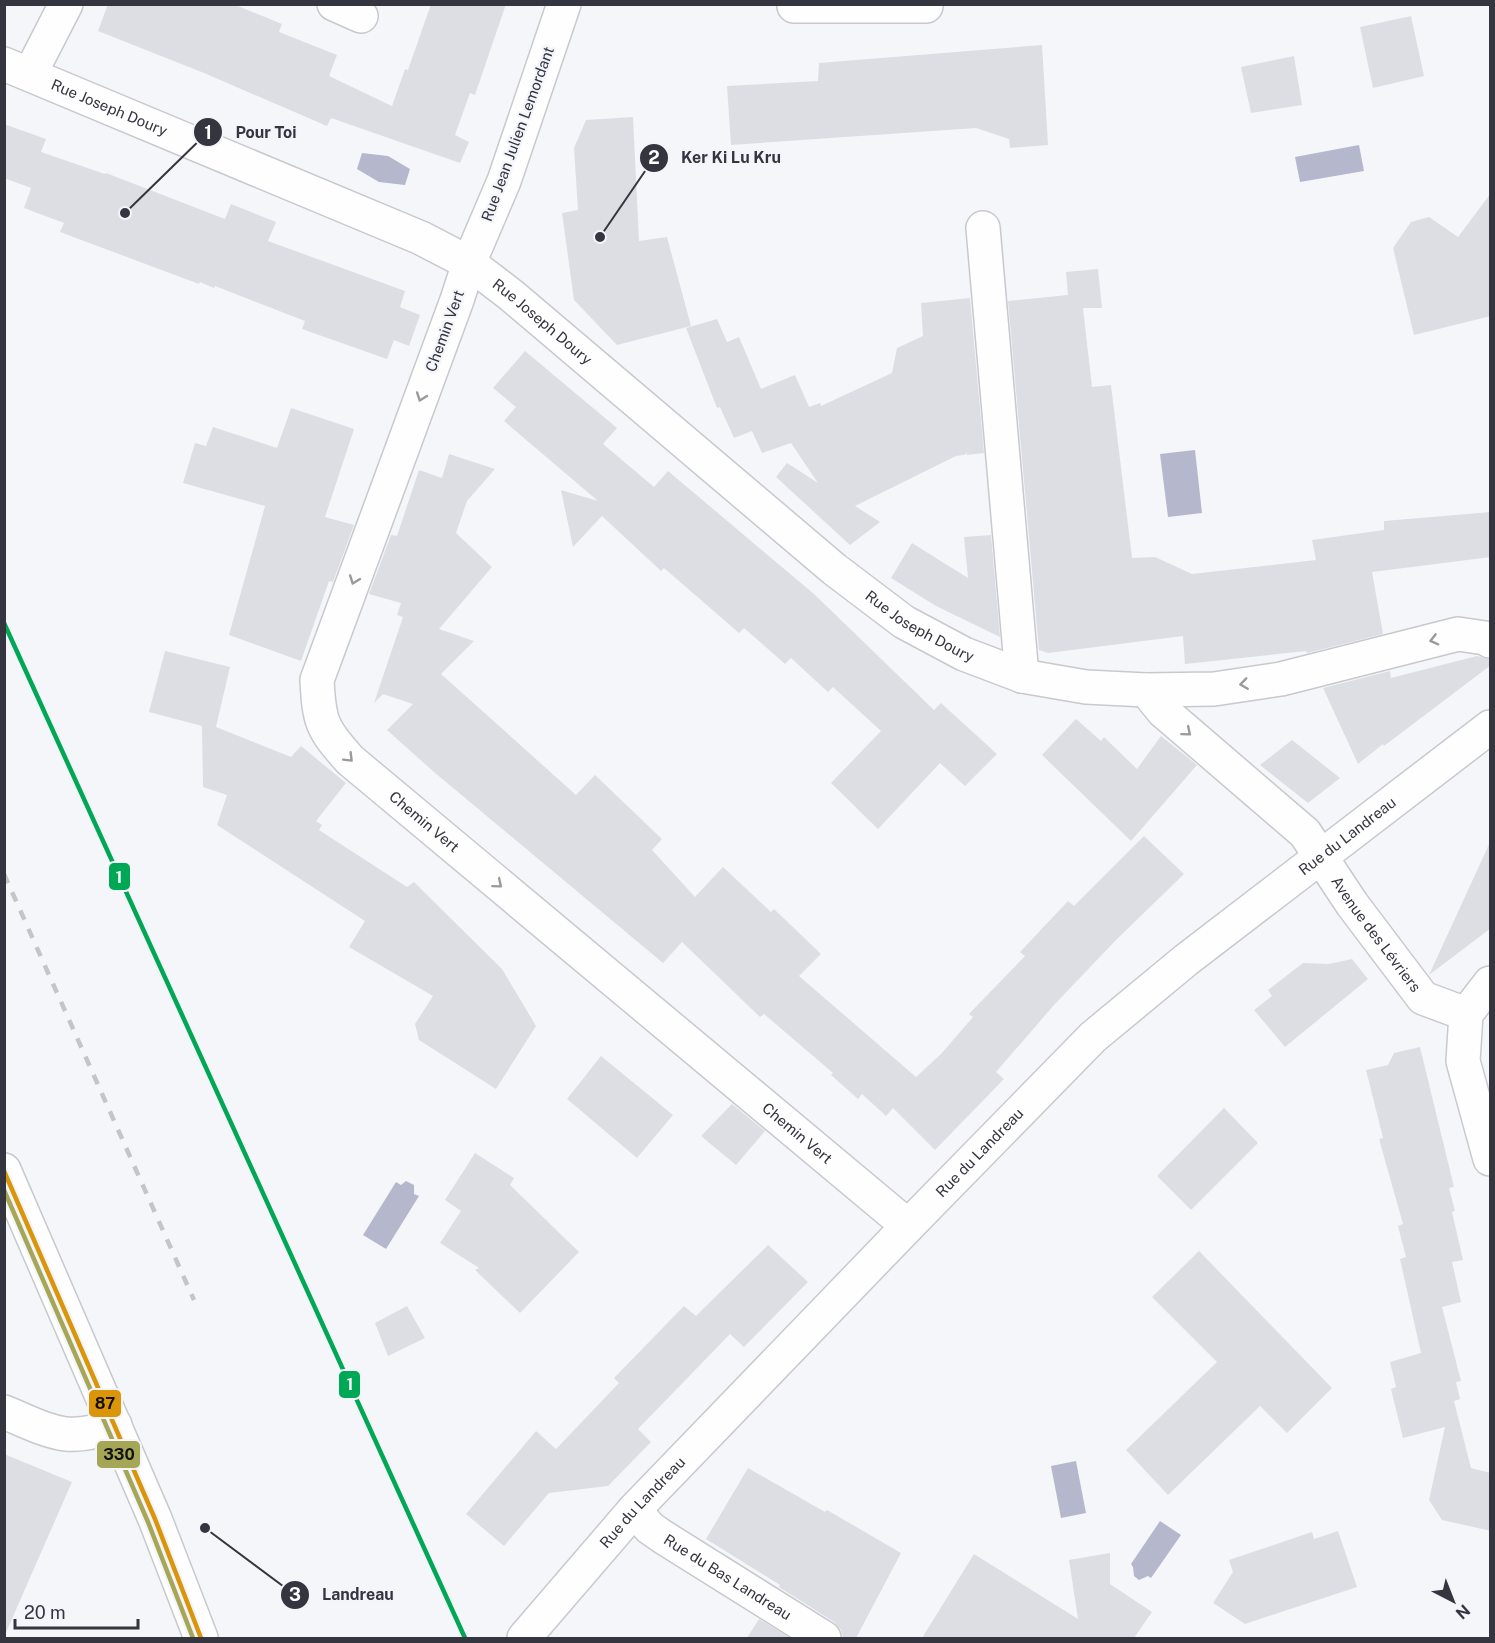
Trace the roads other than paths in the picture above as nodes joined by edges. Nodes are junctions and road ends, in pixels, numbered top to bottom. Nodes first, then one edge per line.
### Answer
1 (66, 4) edge
2 (564, 4) edge
3 (789, 5) edge
4 (926, 6) dead end
5 (17, 69) edge
6 (983, 228) dead end
7 (469, 263) junction
8 (1491, 642) edge
9 (1022, 676) junction
10 (1146, 690) junction
11 (1491, 727) edge
12 (1322, 856) junction
13 (1491, 983) edge
14 (1466, 1014) junction
15 (1491, 1159) edge
16 (4, 1170) edge
17 (908, 1226) junction
18 (4, 1412) edge
19 (115, 1425) junction
20 (634, 1510) junction
21 (201, 1638) edge
22 (524, 1638) edge
23 (824, 1638) edge

1 - 5 street
2 - 7 street, Rue Jean Julien Lemordant
3 - 4 street
5 - 7 street, Rue Joseph Doury
6 - 9 street
7 - 9 street, Rue Joseph Doury
7 -> 17 street, Chemin Vert
8 -> 10 street, Rue Joseph Doury
9 - 10 street, Rue Joseph Doury
10 -> 12 street
11 - 12 street, Rue du Landreau
12 - 14 street, Avenue des Lévriers
12 - 17 street, Rue du Landreau
13 - 14 street
14 - 15 street
16 - 19 street
17 - 20 street, Rue du Landreau
18 - 19 street
19 - 21 street
20 - 22 street, Rue du Landreau
20 - 23 street, Rue du Bas Landreau

